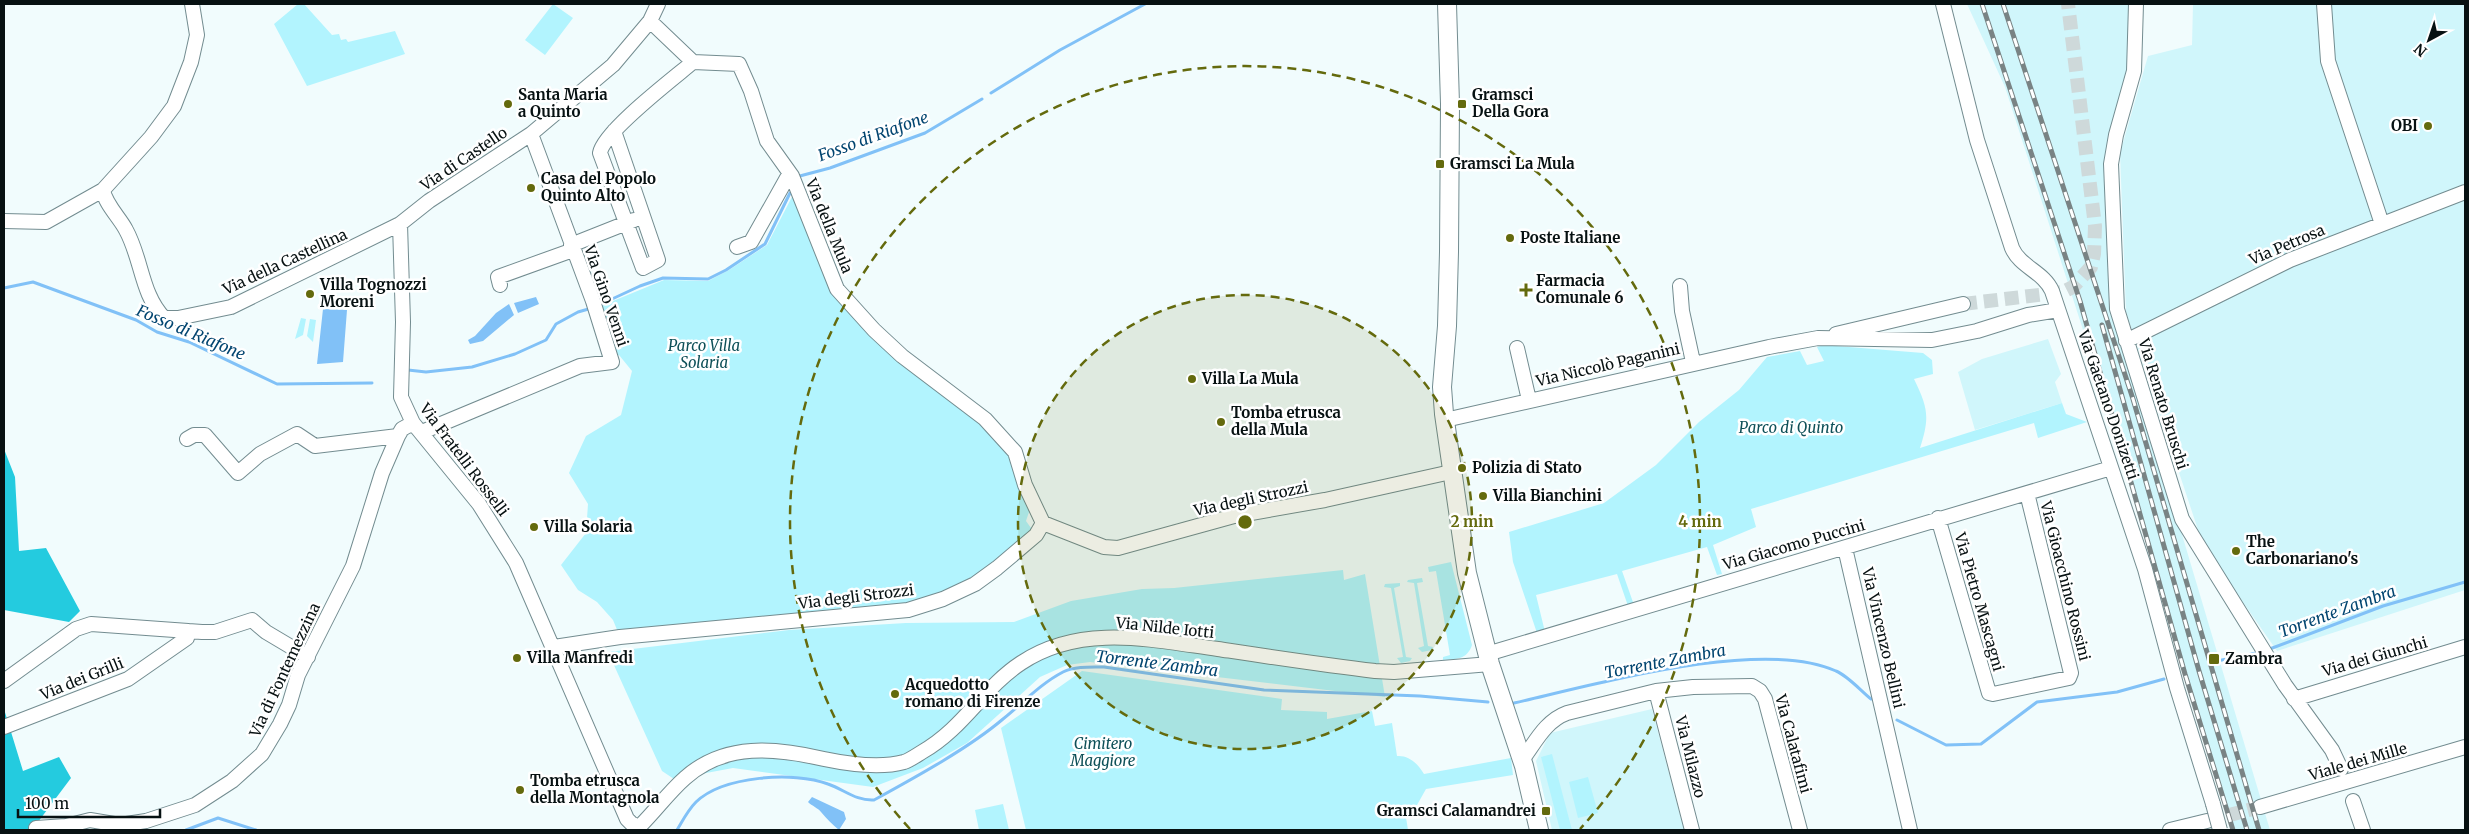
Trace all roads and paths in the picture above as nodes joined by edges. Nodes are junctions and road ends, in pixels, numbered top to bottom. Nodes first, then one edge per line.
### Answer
1 (192, 4) edge
2 (658, 4) edge
3 (1447, 4) edge
4 (1943, 4) edge
5 (2136, 4) edge
6 (2324, 4) edge
7 (650, 21) junction
8 (692, 62) junction
9 (533, 127) junction
10 (614, 131) junction
11 (792, 176) junction
12 (103, 190) junction
13 (2465, 192) edge
14 (641, 212) junction
15 (413, 214) joint
16 (4, 222) edge
17 (400, 224) junction
18 (626, 224) junction
19 (2382, 224) junction
20 (737, 247) dead end
21 (572, 248) junction
22 (499, 278) dead end
23 (1680, 286) dead end
24 (1963, 304) tunnel mouth
25 (2058, 310) junction
26 (1818, 338) junction
27 (2126, 341) junction
28 (1517, 348) dead end
29 (1693, 362) junction
30 (1530, 400) junction
31 (1445, 420) junction
32 (418, 427) junction
33 (398, 436) junction
34 (187, 439) dead end
35 (2111, 468) junction
36 (1451, 472) junction
37 (2027, 492) junction
38 (1938, 518) junction
39 (1043, 523) junction
40 (1845, 548) junction
41 (188, 631) junction
42 (554, 647) junction
43 (2465, 647) edge
44 (308, 657) junction
45 (1488, 659) junction
46 (4, 681) edge
47 (1656, 692) junction
48 (1990, 694) joint
49 (2294, 698) junction
50 (4, 727) edge
51 (2465, 747) edge
52 (1522, 760) junction
53 (2341, 769) dead end
54 (2353, 801) dead end
55 (2260, 807) tunnel mouth
56 (2207, 821) tunnel mouth
57 (147, 826) edge
58 (36, 828) dead end
59 (636, 829) edge
60 (1539, 830) edge
61 (1692, 830) edge
62 (1800, 830) edge
63 (1910, 830) edge
64 (2170, 830) edge
65 (2220, 830) edge
66 (2363, 830) edge

1 - 12 street
2 - 7 street
3 - 31 main road
4 - 25 street, Via Gaetano Donizetti
5 - 27 street, Via Renato Bruschi
6 - 19 street
7 - 8 street
7 - 9 street, Via di Castello
8 - 10 street
8 - 11 street, Via della Mula
9 - 15 street, Via di Castello
9 - 21 street, Via Gino Venni
10 - 14 street
10 - 18 street
11 - 20 street
11 - 39 street, Via della Mula
12 - 16 street
12 - 17 street, Via della Castellina
13 - 19 street, Via Petrosa
14 - 18 street
14 - 18 street
15 - 17 street, Via della Castellina
17 - 32 street, Via Fratelli Rosselli
18 - 21 street
19 - 27 street, Via Petrosa
21 - 22 street
21 - 32 street, Via Gino Venni
23 - 29 street, Via Niccolò Paganini
24 - 26 street
25 - 26 street, Via Niccolò Paganini
25 - 35 street, Via Gaetano Donizetti
26 - 29 street, Via Niccolò Paganini
27 - 49 street, Via Renato Bruschi
28 - 30 street, Via Niccolò Paganini
29 - 30 street, Via Niccolò Paganini
30 - 31 street, Via Niccolò Paganini
31 - 36 main road
32 - 33 street, Via di Fontemezzina
32 - 42 street, Via Fratelli Rosselli
33 - 34 street
33 - 44 street, Via di Fontemezzina
35 - 37 street, Via Giacomo Puccini
35 - 65 street, Via Gaetano Donizetti, bridge
36 - 39 street, Via degli Strozzi
36 - 45 main road
37 - 38 street, Via Giacomo Puccini
37 - 48 street, Via Gioacchino Rossini
38 - 40 street, Via Giacomo Puccini
38 - 48 street, Via Pietro Mascagni
39 - 42 street, Via degli Strozzi
40 - 45 street, Via Giacomo Puccini
40 - 63 street, Via Vincenzo Bellini
41 - 44 street
41 - 46 street
41 - 50 street, Via dei Grilli
42 - 59 street, Via Fratelli Rosselli
43 - 49 street, Via dei Giunchi
44 - 57 street, Via di Fontemezzina
45 - 52 main road
45 - 59 street, Via Nilde Iotti
47 - 52 street, Via Calatafimi
47 - 61 street, Via Milazzo
47 - 62 street, Via Calatafimi
49 - 53 street, Via Renato Bruschi
51 - 55 street, Viale dei Mille
52 - 60 main road
54 - 66 street
56 - 64 street
57 - 58 street, Via di Fontemezzina

